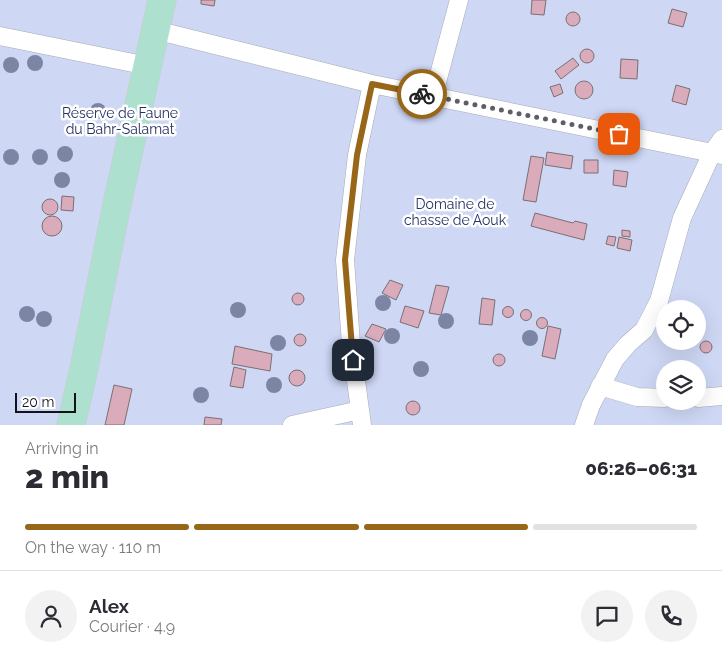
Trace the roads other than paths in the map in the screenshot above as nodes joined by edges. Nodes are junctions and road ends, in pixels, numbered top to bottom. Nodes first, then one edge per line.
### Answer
1 (162, 0) edge
2 (459, 0) edge
3 (156, 30) junction
4 (0, 36) edge
5 (148, 66) junction
6 (372, 84) junction
7 (433, 96) junction
8 (719, 149) edge
9 (600, 386) junction
10 (722, 396) edge
11 (706, 397) edge
12 (656, 398) edge
13 (361, 417) edge
14 (71, 425) edge
15 (292, 425) edge
16 (584, 425) edge

1 - 3 main road
2 - 7 street
3 - 5 main road
3 - 6 street
4 - 5 street
5 - 14 main road
6 - 7 street
6 - 13 street
7 - 8 street
8 - 9 street
9 - 12 street
9 - 16 street
10 - 11 street
13 - 15 street

